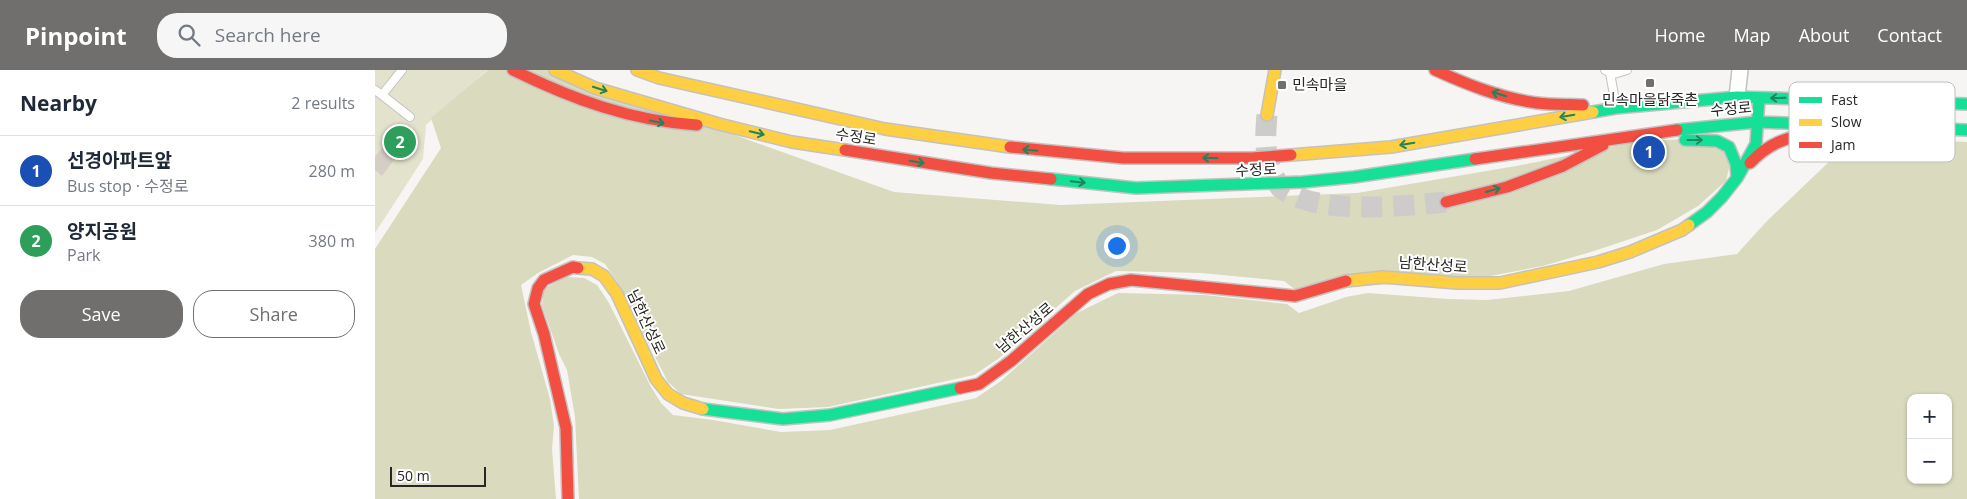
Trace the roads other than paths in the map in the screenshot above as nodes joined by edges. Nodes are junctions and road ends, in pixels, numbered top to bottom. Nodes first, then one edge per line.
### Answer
1 (402, 70) edge
2 (513, 70) edge
3 (555, 70) edge
4 (637, 70) edge
5 (1275, 70) edge
6 (1435, 70) edge
7 (1627, 70) edge
8 (1739, 70) edge
9 (1607, 71) edge
10 (375, 90) edge
11 (382, 95) junction
12 (1737, 97) junction
13 (1789, 98) edge
14 (1759, 99) junction
15 (1616, 108) junction
16 (1267, 115) tunnel mouth
17 (410, 118) dead end
18 (1757, 122) junction
19 (1789, 123) edge
20 (1738, 124) junction
21 (729, 126) junction
22 (1647, 136) junction
23 (1789, 136) edge
24 (1616, 138) junction
25 (1737, 178) junction
26 (1446, 202) tunnel mouth
27 (567, 499) edge

1 - 11 lane
2 -> 21 main road
3 -> 21 main road, 수정로
15 -> 4 main road, 수정로
5 - 16 main road
15 -> 6 main road
7 - 9 lane
8 - 12 street
9 - 15 lane
10 - 11 lane
11 - 17 lane
12 - 14 main road, 수정로
12 - 15 main road, 수정로
12 - 20 main road
13 -> 14 main road, 수정로
14 - 18 main road, 남한산성로
18 - 19 main road, 수정로
18 - 20 main road, 수정로
18 - 25 main road, 남한산성로
20 - 22 main road, 수정로
21 -> 24 main road, 수정로
22 - 24 main road, 수정로
22 -> 25 main road
23 - 25 main road
26 -> 24 main road
25 - 27 main road, 남한산성로

